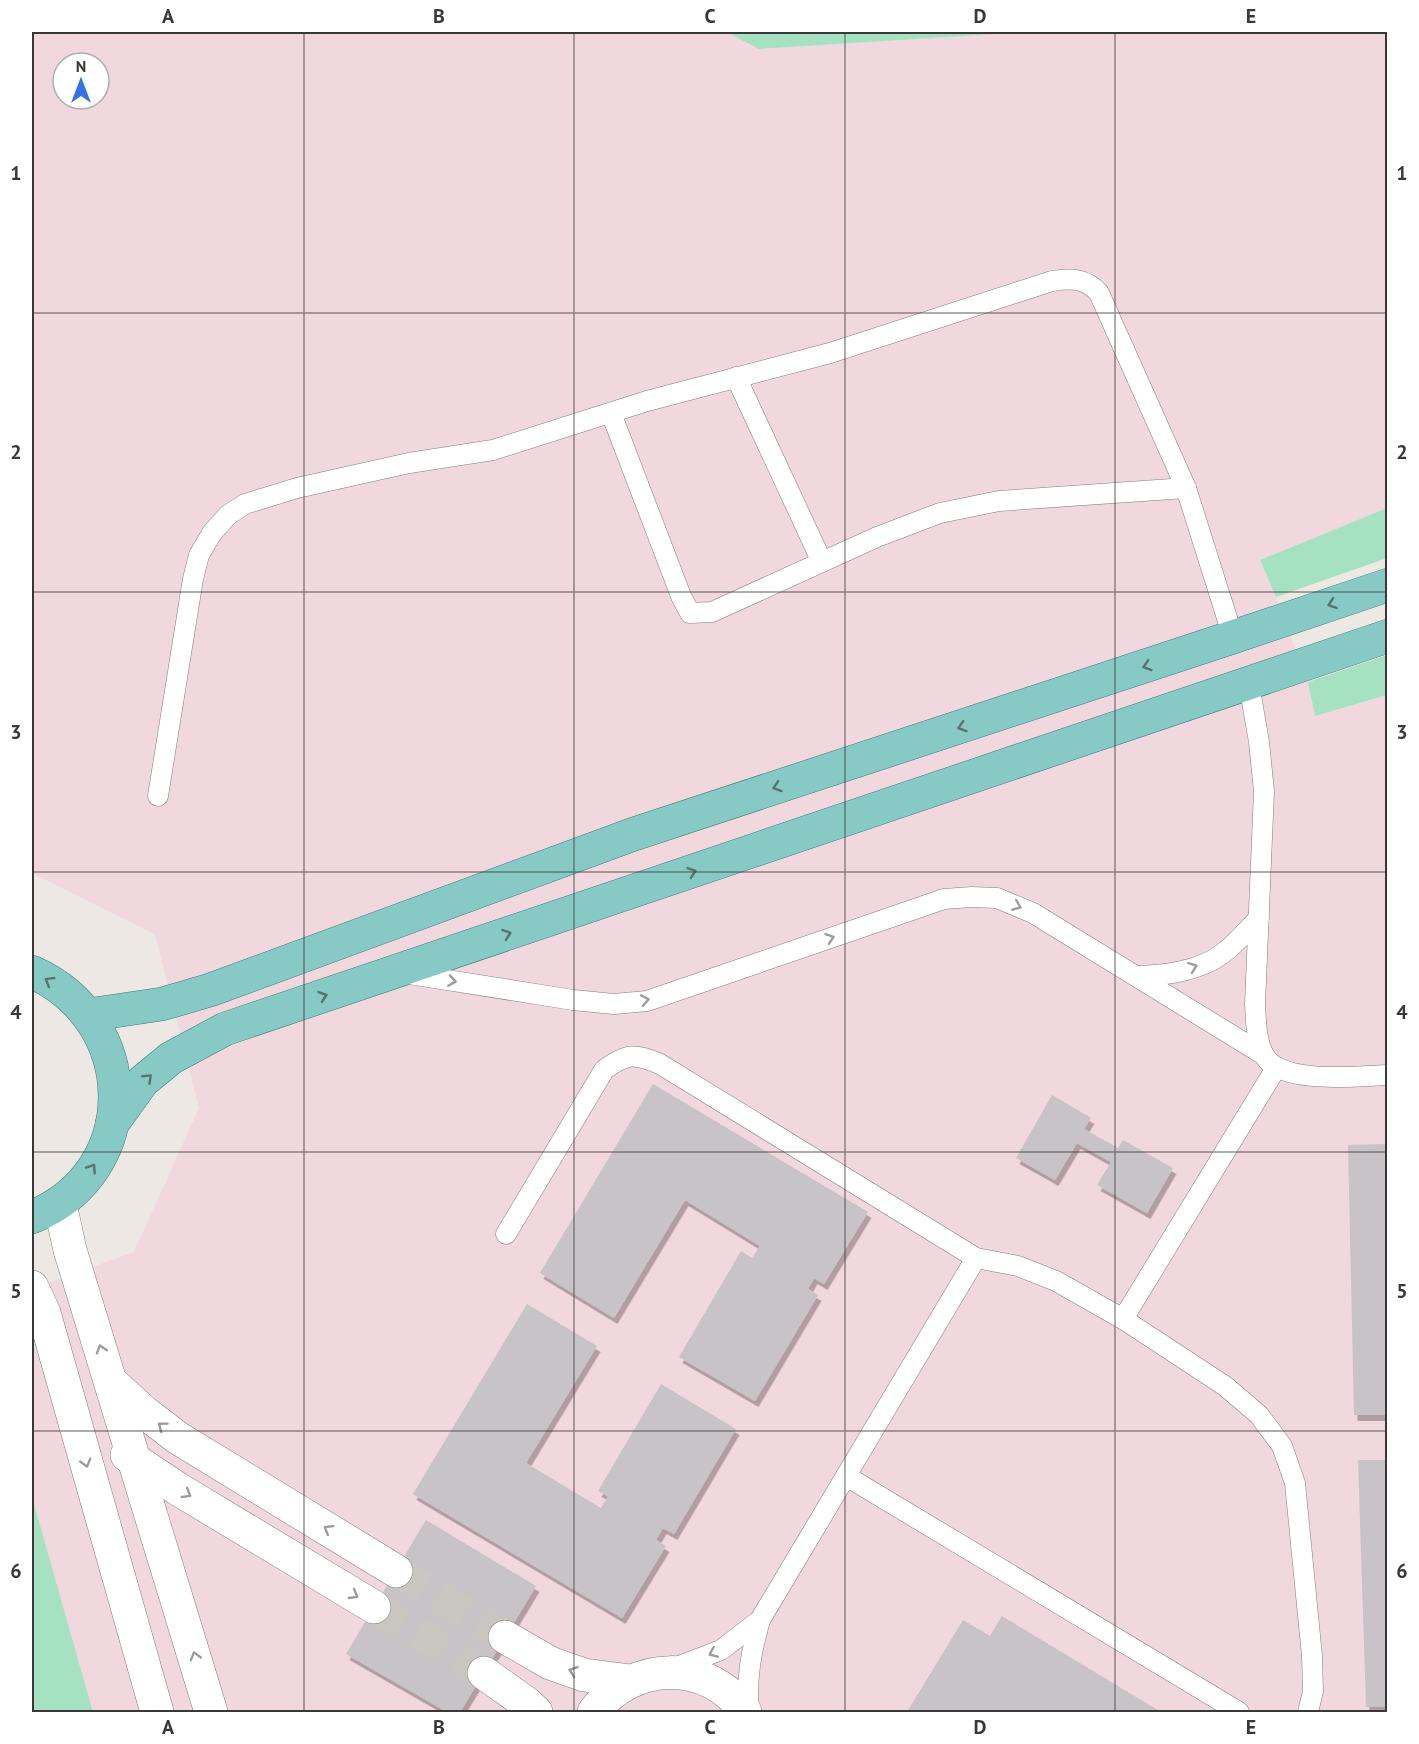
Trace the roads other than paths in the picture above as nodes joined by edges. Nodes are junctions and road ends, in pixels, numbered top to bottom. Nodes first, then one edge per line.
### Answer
1 (736, 377) junction
2 (611, 413) junction
3 (1186, 488) junction
4 (822, 562) junction
5 (1388, 585) edge
6 (1388, 636) edge
7 (1233, 638) junction
8 (1249, 684) junction
9 (158, 796) dead end
10 (1259, 918) junction
11 (32, 972) edge
12 (394, 972) junction
13 (1136, 976) junction
14 (88, 1015) junction
15 (1270, 1062) junction
16 (1388, 1075) edge
17 (112, 1124) junction
18 (46, 1210) edge
19 (506, 1234) dead end
20 (976, 1258) junction
21 (32, 1287) edge
22 (1123, 1319) junction
23 (111, 1382) junction
24 (72, 1411) junction
25 (135, 1461) junction
26 (846, 1476) junction
27 (396, 1571) tunnel mouth
28 (375, 1607) tunnel mouth
29 (760, 1620) junction
30 (505, 1637) tunnel mouth
31 (484, 1672) tunnel mouth
32 (644, 1676) junction
33 (157, 1713) edge
34 (211, 1713) edge
35 (536, 1713) edge
36 (594, 1713) edge
37 (747, 1713) edge
38 (1239, 1713) edge
39 (1308, 1713) edge

1 - 2 lane
1 - 3 lane
1 - 4 lane
2 - 4 lane
2 - 9 lane
3 - 4 lane
3 - 7 lane
5 -> 7 main road
6 - 8 main road
7 -> 14 main road
8 - 10 lane
12 -> 8 main road
13 -> 10 lane
10 - 15 lane
14 -> 11 main road
12 -> 13 lane
17 -> 12 main road
13 - 15 lane
14 - 17 main road
15 - 16 lane
15 - 22 lane
18 -> 17 main road
23 -> 18 street
19 - 20 lane
20 - 22 lane
20 - 26 lane
21 - 24 street
22 - 39 lane
23 - 25 street
27 -> 23 street
24 - 25 street
24 -> 33 street
25 -> 28 street
34 -> 25 street
26 - 29 lane
26 - 38 lane
29 -> 32 lane
29 - 37 lane
32 -> 30 street
31 - 35 street
32 - 36 street
32 - 37 street

